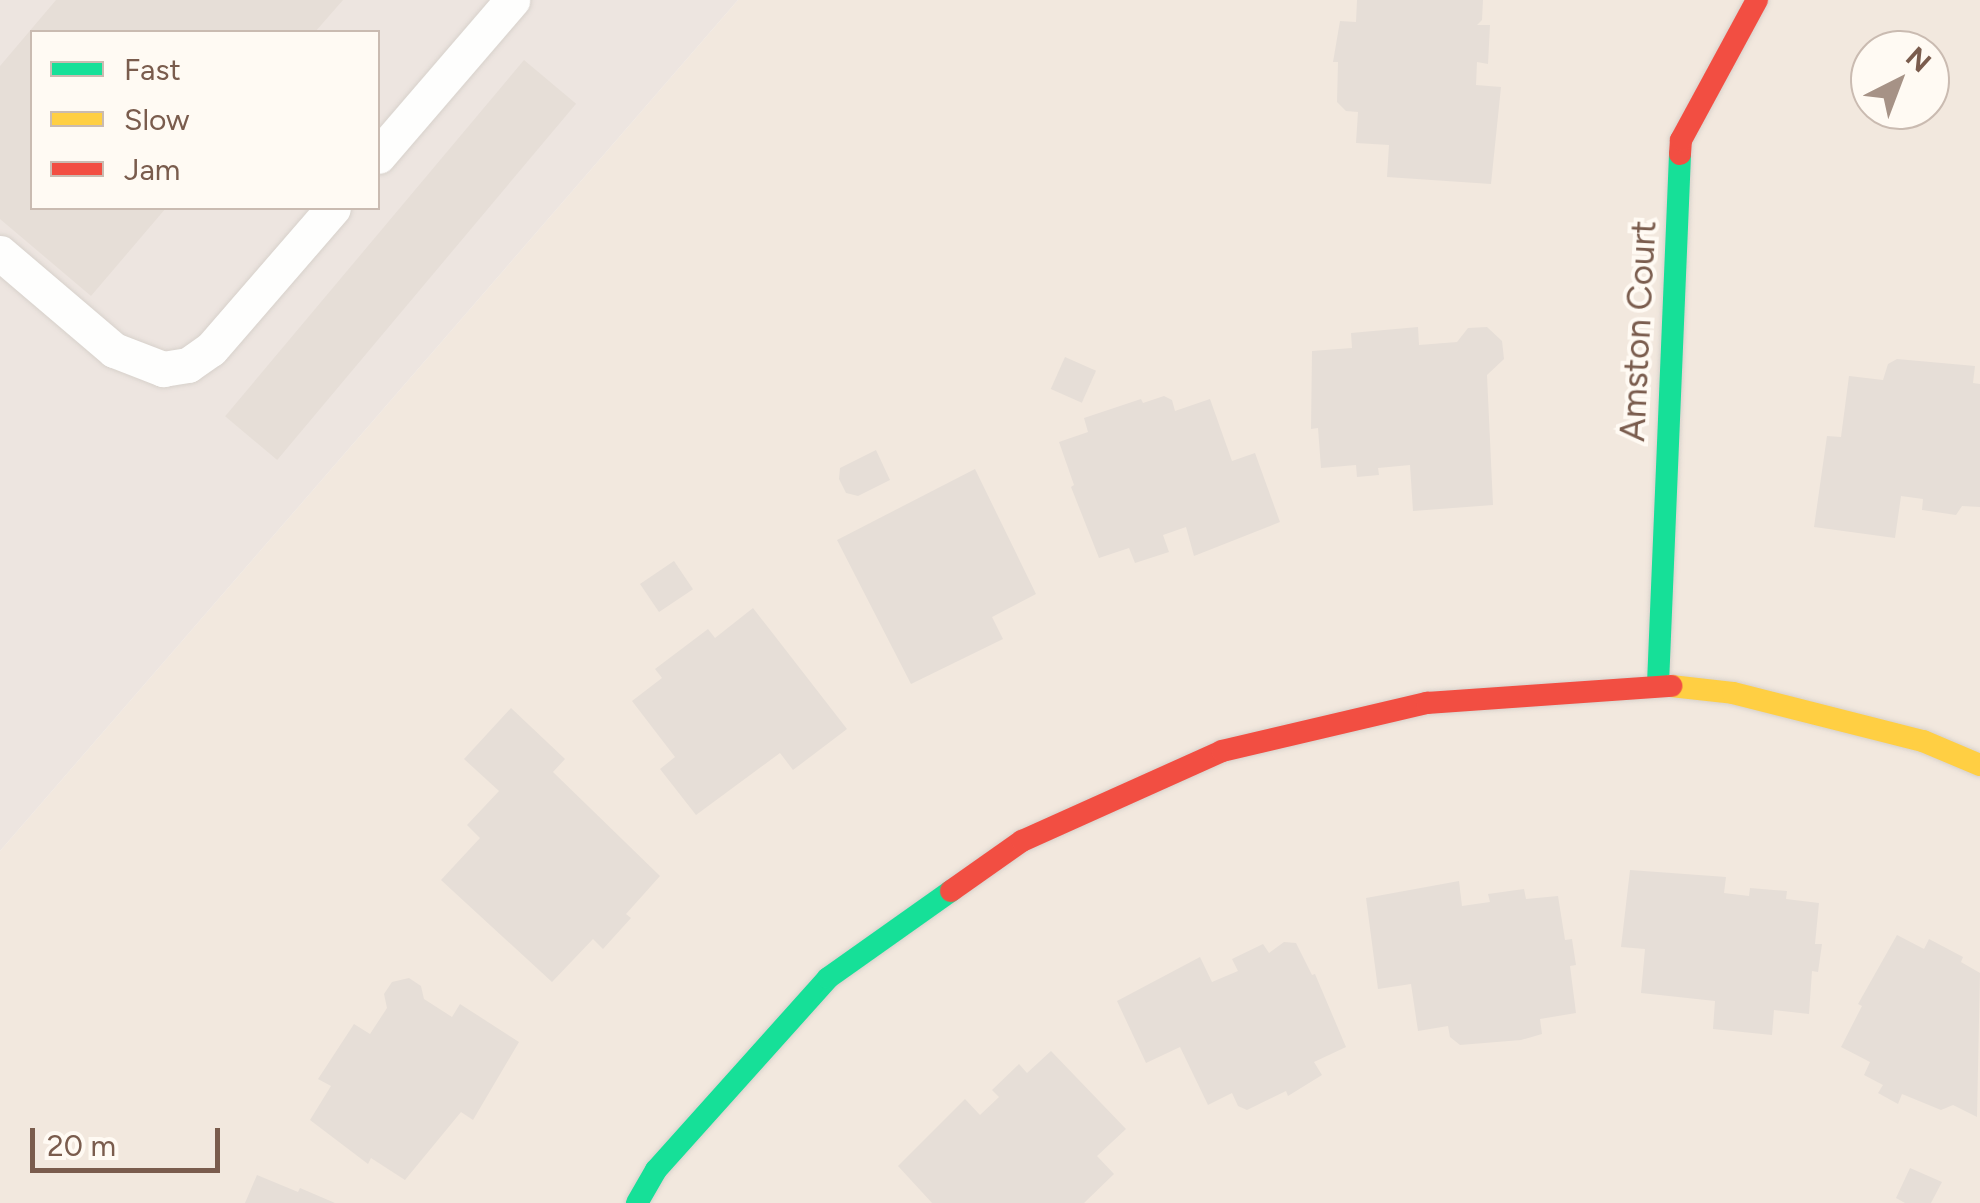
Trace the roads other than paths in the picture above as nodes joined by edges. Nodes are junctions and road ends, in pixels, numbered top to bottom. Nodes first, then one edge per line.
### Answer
1 (1757, 0) edge
2 (499, 4) edge
3 (380, 153) edge
4 (331, 210) edge
5 (0, 254) edge
6 (1658, 684) junction
7 (1980, 766) edge
8 (637, 1203) edge

1 - 6 street, Amston Court
2 - 3 lane
4 - 5 lane
6 - 7 street
6 - 8 street

